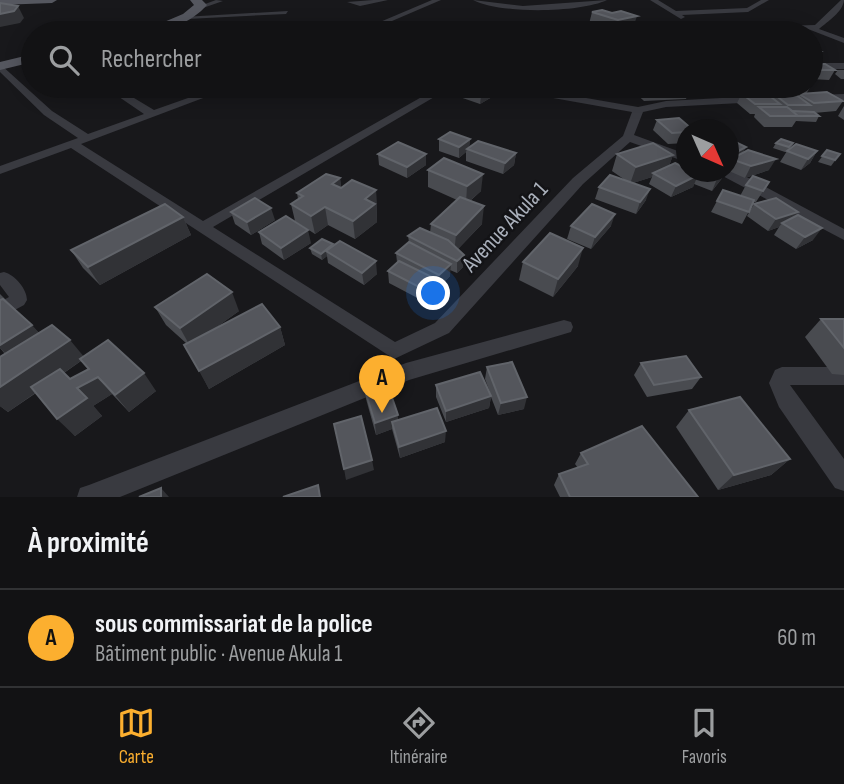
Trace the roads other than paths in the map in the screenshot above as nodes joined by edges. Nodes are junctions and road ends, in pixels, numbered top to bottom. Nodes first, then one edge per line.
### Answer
1 (52, 0) edge
2 (384, 0) edge
3 (438, 0) edge
4 (476, 0) edge
5 (604, 0) edge
6 (653, 0) edge
7 (741, 0) edge
8 (844, 0) edge
9 (220, 1) edge
10 (288, 1) edge
11 (763, 1) edge
12 (0, 2) edge
13 (350, 2) edge
14 (197, 4) edge
15 (271, 12) junction
16 (286, 12) dead end
17 (674, 13) junction
18 (187, 17) junction
19 (176, 21) edge
20 (387, 21) edge
21 (689, 21) edge
22 (823, 23) edge
23 (823, 33) edge
24 (844, 41) edge
25 (21, 61) edge
26 (0, 66) edge
27 (823, 66) edge
28 (844, 66) edge
29 (21, 87) edge
30 (825, 97) joint
31 (844, 97) edge
32 (33, 98) edge
33 (127, 98) edge
34 (197, 98) edge
35 (427, 98) edge
36 (570, 98) edge
37 (774, 99) edge
38 (844, 108) edge
39 (638, 110) junction
40 (152, 114) junction
41 (628, 137) junction
42 (78, 140) junction
43 (676, 154) edge
44 (0, 170) edge
45 (739, 179) edge
46 (201, 228) junction
47 (844, 235) edge
48 (4, 278) dead end
49 (0, 311) edge
50 (564, 327) dead end
51 (394, 351) junction
52 (406, 372) junction
53 (844, 376) edge
54 (844, 479) edge
55 (89, 497) edge

1 - 12 main road
2 - 13 street
3 - 20 street
4 - 5 street
6 - 17 street
7 - 11 street
8 - 22 street
9 - 14 street
10 - 15 street
11 - 17 street
14 - 18 main road
15 - 16 street
15 - 18 street
17 - 21 street
18 - 19 main road
23 - 24 street
25 - 26 main road
26 - 29 street
27 - 28 street
30 - 31 street
30 - 38 street
32 - 42 street
33 - 40 street
34 - 40 street
35 - 46 street
36 - 39 street
37 - 39 street
39 - 41 street, Avenue Akula 1
40 - 42 street
41 - 43 street
41 - 51 street, Avenue Akula 1
42 - 44 street
42 - 46 street
45 - 47 street
46 - 51 street
48 - 49 street
50 - 52 street
51 - 52 street
52 - 55 street
53 - 54 street

